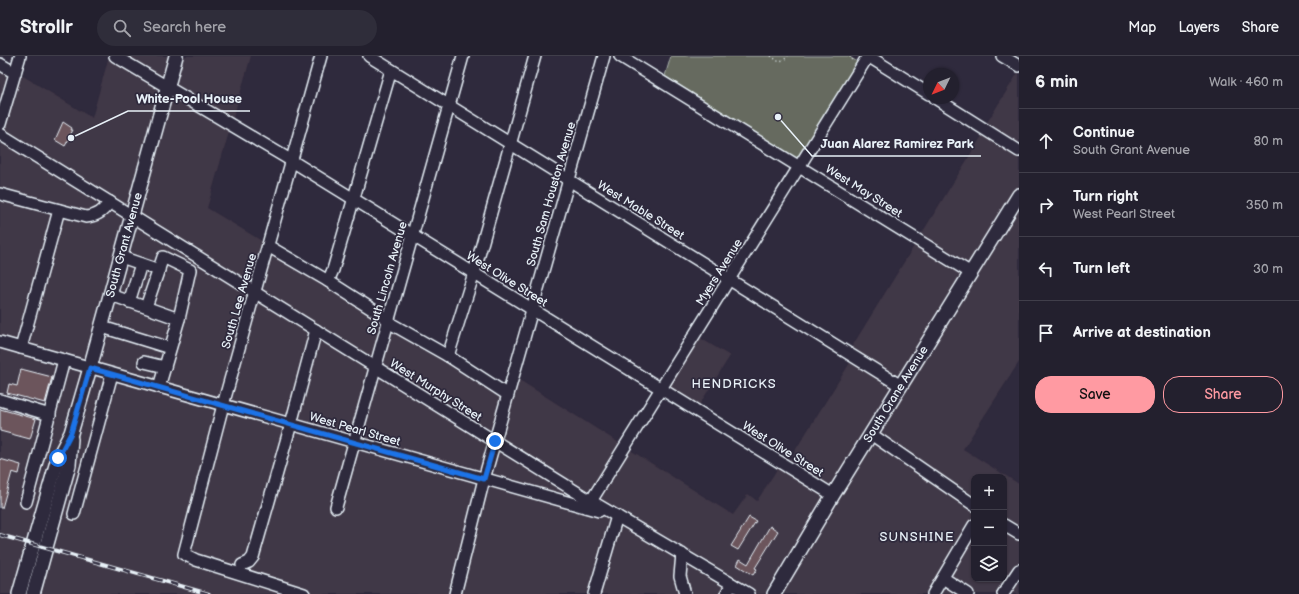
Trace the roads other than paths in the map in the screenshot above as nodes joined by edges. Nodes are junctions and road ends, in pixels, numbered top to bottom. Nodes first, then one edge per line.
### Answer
1 (20, 56) edge
2 (115, 56) edge
3 (176, 56) edge
4 (321, 56) edge
5 (369, 56) edge
6 (463, 56) edge
7 (535, 56) edge
8 (604, 56) edge
9 (620, 56) edge
10 (868, 56) edge
11 (1002, 56) edge
12 (0, 64) edge
13 (1019, 66) edge
14 (391, 70) junction
15 (15, 73) junction
16 (167, 87) junction
17 (923, 90) edge
18 (945, 104) edge
19 (449, 106) junction
20 (0, 124) edge
21 (1, 139) edge
22 (510, 144) junction
23 (1019, 151) edge
24 (292, 161) junction
25 (799, 167) junction
26 (569, 180) junction
27 (0, 194) edge
28 (354, 200) junction
29 (110, 202) junction
30 (1017, 204) edge
31 (59, 210) junction
32 (132, 216) junction
33 (412, 236) junction
34 (170, 240) junction
35 (268, 246) junction
36 (187, 250) junction
37 (121, 257) junction
38 (164, 257) junction
39 (141, 264) junction
40 (181, 265) junction
41 (159, 270) junction
42 (971, 272) junction
43 (474, 273) junction
44 (729, 280) junction
45 (328, 281) junction
46 (255, 292) junction
47 (111, 295) junction
48 (129, 302) junction
49 (146, 307) junction
50 (532, 309) junction
51 (178, 319) junction
52 (388, 321) junction
53 (102, 327) junction
54 (316, 330) junction
55 (0, 342) edge
56 (21, 348) junction
57 (170, 348) junction
58 (448, 356) junction
59 (64, 360) junction
60 (144, 362) dead end
61 (164, 367) junction
62 (376, 367) junction
63 (90, 368) junction
64 (112, 374) junction
65 (901, 386) junction
66 (159, 387) junction
67 (661, 389) junction
68 (508, 395) junction
69 (0, 400) edge
70 (223, 405) junction
71 (50, 415) junction
72 (291, 424) junction
73 (71, 433) junction
74 (871, 434) junction
75 (495, 441) junction
76 (354, 442) junction
77 (484, 479) junction
78 (833, 495) junction
79 (591, 501) junction
80 (26, 502) dead end
81 (971, 503) edge
82 (336, 507) dead end
83 (74, 514) dead end
84 (615, 515) junction
85 (1007, 527) edge
86 (971, 530) edge
87 (1019, 534) edge
88 (682, 554) junction
89 (242, 565) dead end
90 (1019, 570) edge
91 (943, 578) junction
92 (732, 584) junction
93 (19, 594) edge
94 (33, 594) edge
95 (304, 594) edge
96 (455, 594) edge
97 (594, 594) edge
98 (685, 594) edge
99 (726, 594) edge
100 (749, 594) edge
101 (774, 594) edge
102 (933, 594) edge
103 (968, 594) edge
104 (1003, 594) edge

1 - 15 street
2 - 16 street, West Olive Street
3 - 16 main road, South Grant Avenue
4 - 24 street, South Lee Avenue
5 - 14 street, West Mable Street
6 - 19 street, South Lincoln Avenue
7 - 22 street
8 - 26 street, South Sam Houston Avenue
9 - 25 street, West May Street
10 - 17 street
10 - 25 street, Myers Avenue
11 - 13 street
12 - 15 street
14 - 19 street, West Mable Street
14 - 28 street
15 - 20 street
16 - 24 street, West Olive Street
16 - 32 main road, South Grant Avenue
18 - 23 street
19 - 22 street, West Mable Street
19 - 33 street, South Lincoln Avenue
21 - 29 street, West Murphy Street
22 - 26 street, West Mable Street
22 - 43 street
24 - 28 street, West Olive Street
24 - 35 street, South Lee Avenue
25 - 42 street, West May Street
25 - 44 street, Myers Avenue
26 - 44 street, West Mable Street
26 - 50 street, South Sam Houston Avenue
27 - 31 street
28 - 33 street, West Olive Street
28 - 45 street
29 - 31 street
29 - 32 street, West Murphy Street
30 - 42 main road, South Crane Avenue
31 - 56 street
32 - 34 street, West Murphy Street
32 - 37 main road, South Grant Avenue
33 - 43 street, West Olive Street
33 - 52 street, South Lincoln Avenue
34 - 36 street, West Murphy Street
34 - 38 street
35 - 45 street
35 - 46 street, South Lee Avenue
36 - 40 street
36 - 46 street, West Murphy Street
37 - 39 street
37 - 47 main road, South Grant Avenue
38 - 40 street
38 - 41 street
39 - 41 street
39 - 48 street
40 - 51 street
41 - 49 street
42 - 65 main road, South Crane Avenue
43 - 50 street, West Olive Street
43 - 58 street
44 - 65 street, West Mable Street
44 - 67 street, Myers Avenue
45 - 52 street
46 - 54 street, West Murphy Street
46 - 70 street, South Lee Avenue
47 - 48 street
47 - 53 main road, South Grant Avenue
48 - 49 street
49 - 51 street
50 - 67 street, West Olive Street
50 - 68 street, South Sam Houston Avenue
51 - 57 street
52 - 58 street
52 - 62 street, South Lincoln Avenue
53 - 57 street
53 - 63 main road, South Grant Avenue
54 - 62 street, West Murphy Street
54 - 72 street
55 - 56 street, West Pearl Street
56 - 59 street, West Pearl Street
57 - 61 street
58 - 68 street
59 - 63 street, West Pearl Street
59 - 71 street
60 - 61 street
61 - 66 street
62 - 75 street, West Murphy Street
62 - 76 street, South Lincoln Avenue
63 - 64 street, West Pearl Street
63 - 73 main road, South Grant Avenue
64 - 66 street, West Pearl Street
64 - 83 street
65 - 74 main road, South Crane Avenue
66 - 70 street, West Pearl Street
67 - 78 street, West Olive Street
67 - 79 street, Myers Avenue
68 - 75 street, South Sam Houston Avenue
69 - 71 street
70 - 72 street, West Pearl Street
70 - 95 street, South Lee Avenue
71 - 80 street
72 - 76 street, West Pearl Street
72 - 89 street
73 - 93 main road, South Grant Avenue
73 - 94 main road, South Grant Avenue
74 - 78 main road, South Crane Avenue
74 - 81 street
75 - 77 street, South Sam Houston Avenue
75 - 79 street, West Murphy Street
76 - 77 street, West Pearl Street
76 - 82 street, South Lincoln Avenue
77 - 84 street, West Pearl Street
77 - 96 street, South Sam Houston Avenue
78 - 101 main road, South Crane Avenue
79 - 84 street, West Murphy Street
84 - 88 street, West Murphy Street
84 - 97 street
85 - 87 street
86 - 91 street
88 - 92 street, West Murphy Street
88 - 98 street
90 - 104 street
91 - 102 street
91 - 103 street
92 - 99 street
92 - 100 street, West Murphy Street

